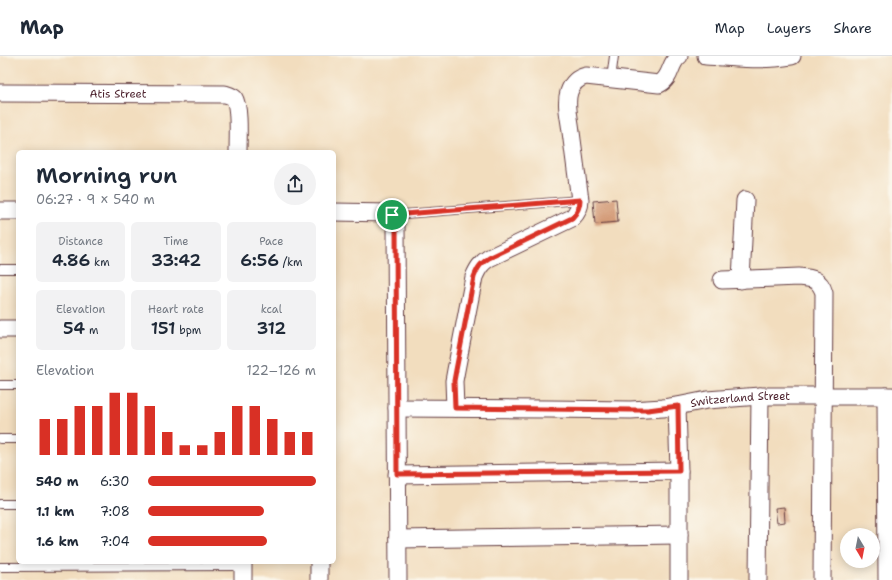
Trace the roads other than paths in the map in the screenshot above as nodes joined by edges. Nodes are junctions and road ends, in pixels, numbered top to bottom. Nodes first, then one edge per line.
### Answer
1 (614, 56) edge
2 (679, 56) edge
3 (706, 56) edge
4 (792, 56) edge
5 (611, 79) junction
6 (0, 93) edge
7 (238, 150) edge
8 (580, 200) junction
9 (745, 200) dead end
10 (0, 211) edge
11 (16, 211) edge
12 (336, 212) edge
13 (392, 215) junction
14 (0, 269) edge
15 (16, 269) edge
16 (722, 280) dead end
17 (741, 280) junction
18 (0, 329) edge
19 (16, 329) edge
20 (0, 385) edge
21 (16, 385) edge
22 (760, 396) junction
23 (823, 396) junction
24 (889, 396) edge
25 (678, 406) junction
26 (397, 408) junction
27 (455, 408) junction
28 (0, 439) edge
29 (16, 439) edge
30 (679, 471) junction
31 (397, 474) junction
32 (0, 504) edge
33 (16, 504) edge
34 (679, 536) junction
35 (398, 539) junction
36 (319, 564) edge
37 (0, 567) edge
38 (243, 569) edge
39 (319, 580) edge
40 (398, 580) edge
41 (679, 580) edge
42 (758, 580) edge
43 (822, 580) edge
44 (887, 580) edge

1 - 5 lane
2 - 5 street
3 - 4 street
5 - 8 street
6 - 7 street, Atis Street
8 - 13 lane
8 - 27 street
9 - 17 street
10 - 11 street
12 - 13 street
13 - 26 street
14 - 15 lane
16 - 17 street
17 - 23 street
18 - 19 street
20 - 21 lane
22 - 23 street, Switzerland Street
22 - 25 street, Switzerland Street
22 - 42 street
23 - 24 street, Switzerland Street
23 - 43 street
24 - 44 street
25 - 27 street, Switzerland Street
25 - 30 street
26 - 27 street, Switzerland Street
26 - 31 street
28 - 29 lane
30 - 31 street
30 - 34 street
31 - 35 street
32 - 33 lane
34 - 35 street
34 - 41 street
35 - 40 street
36 - 39 street
37 - 38 lane

